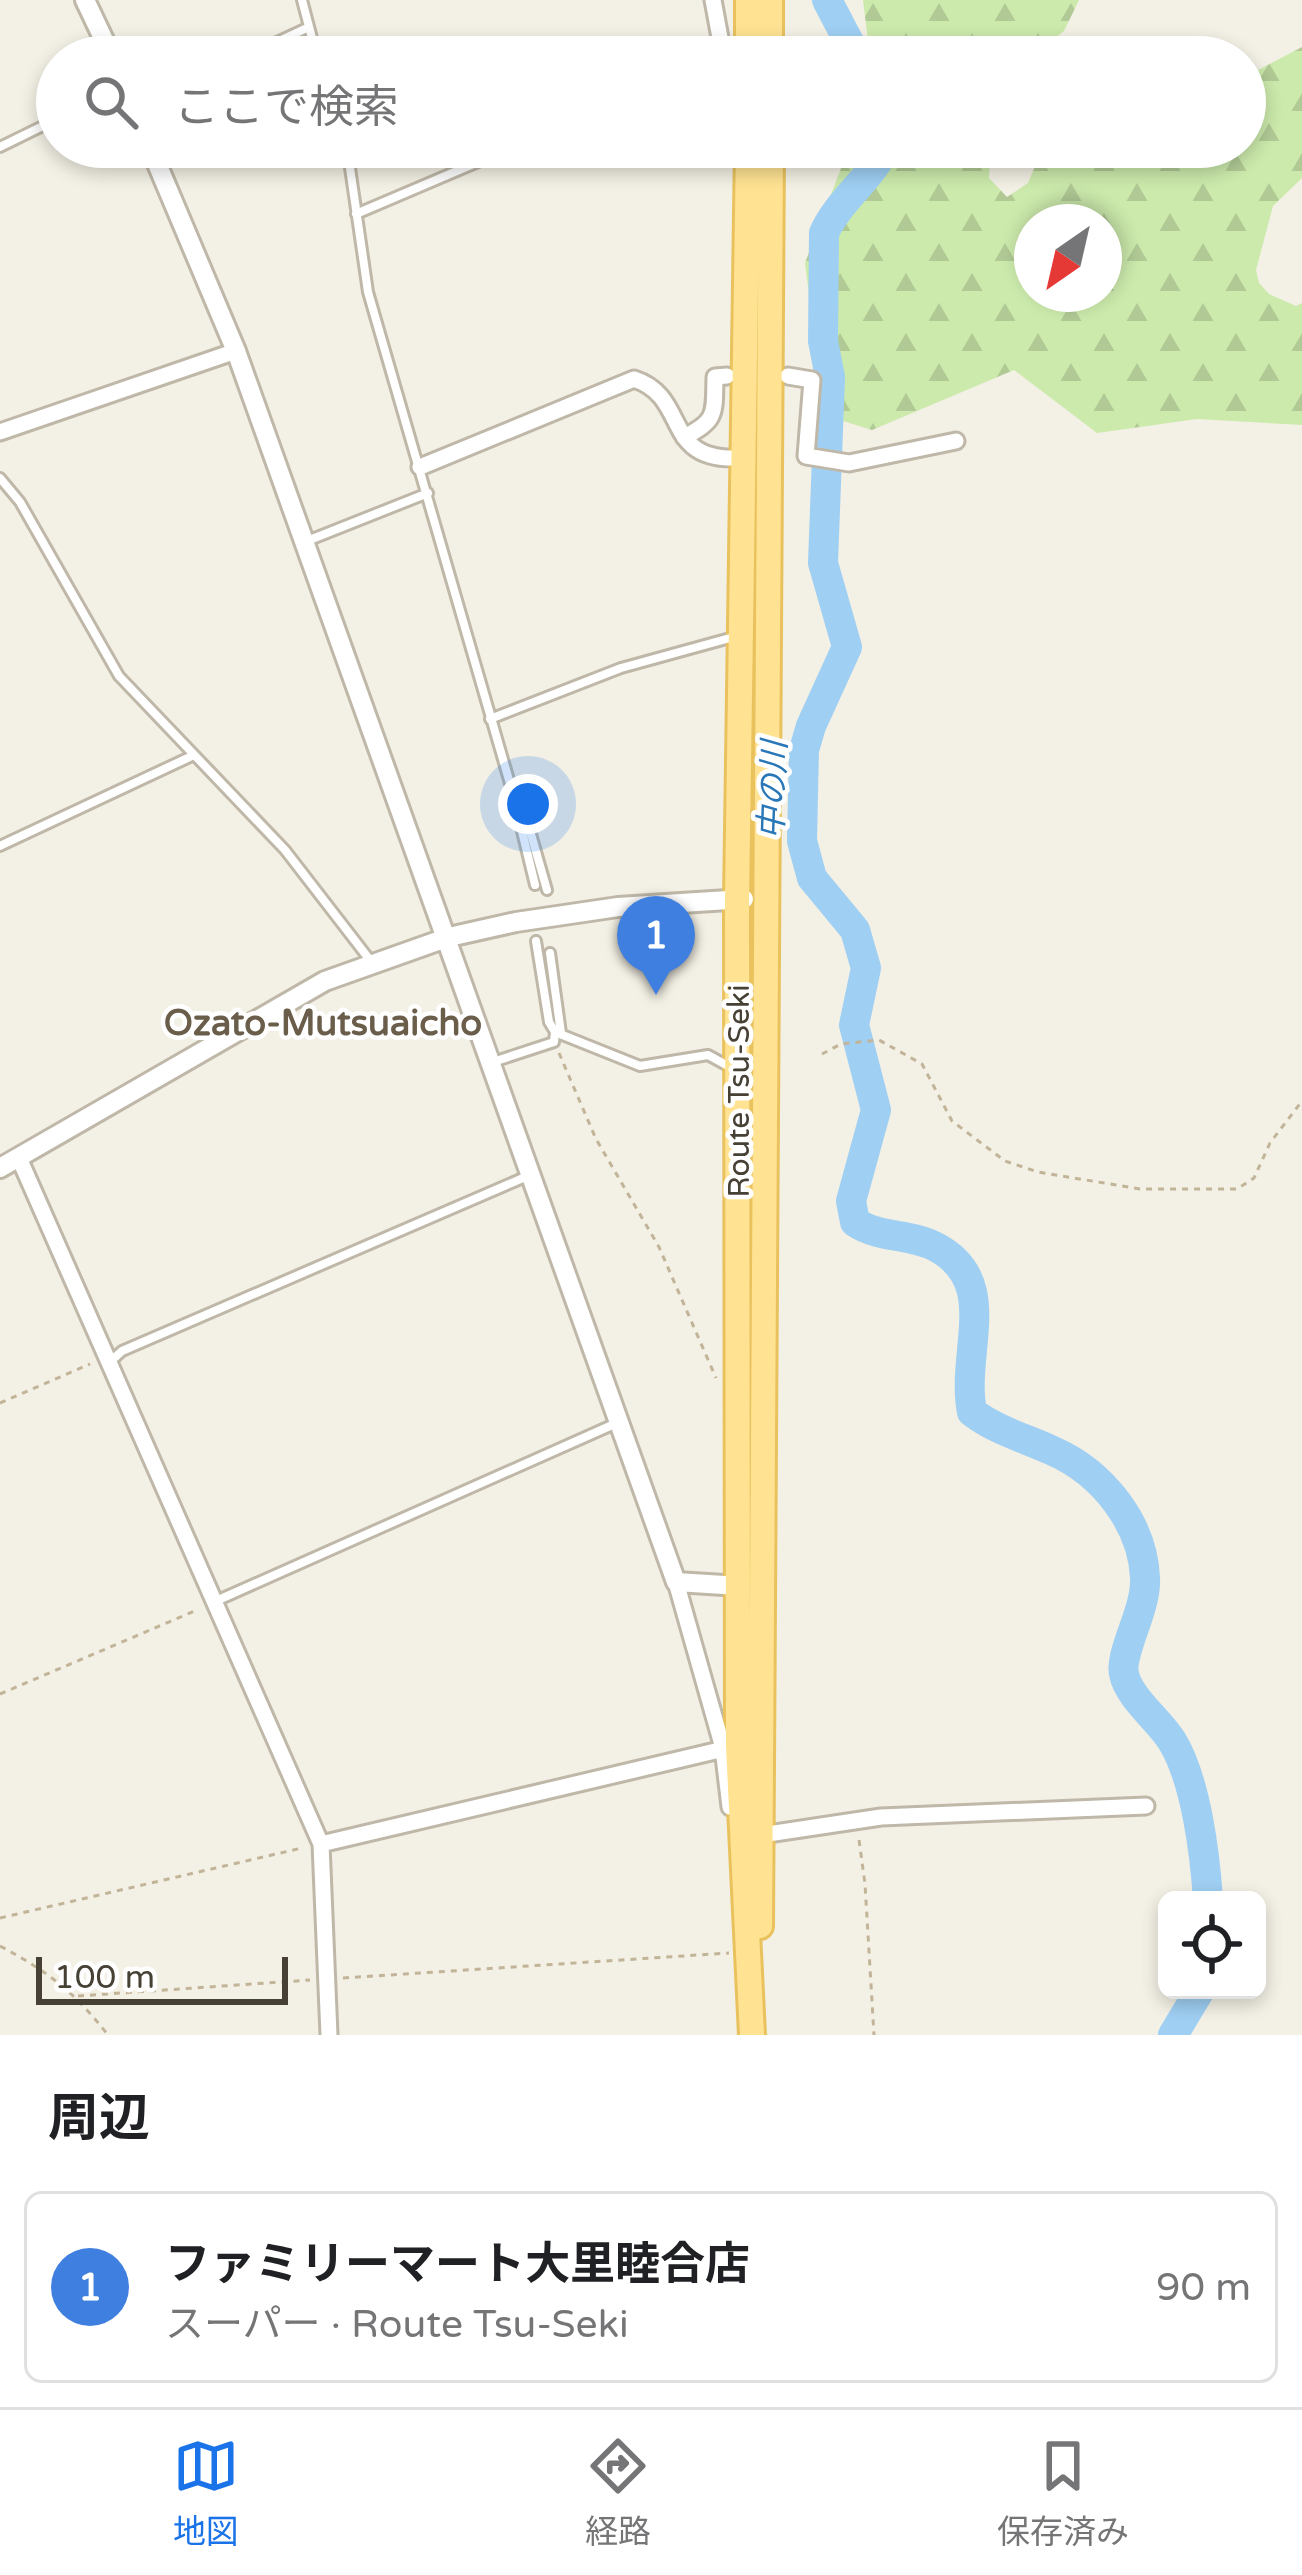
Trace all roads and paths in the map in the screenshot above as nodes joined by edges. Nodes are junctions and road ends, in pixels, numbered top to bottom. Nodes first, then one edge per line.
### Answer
1 (85, 0) edge
2 (302, 0) edge
3 (713, 0) edge
4 (748, 0) edge
5 (770, 0) edge
6 (308, 27) junction
7 (102, 36) edge
8 (289, 36) edge
9 (311, 36) edge
10 (731, 36) edge
11 (744, 36) edge
12 (751, 36) edge
13 (36, 129) edge
14 (0, 147) edge
15 (159, 168) edge
16 (350, 168) edge
17 (464, 168) edge
18 (748, 168) edge
19 (771, 168) edge
20 (356, 214) junction
21 (236, 351) junction
22 (727, 376) dead end
23 (788, 376) dead end
24 (0, 432) edge
25 (684, 437) junction
26 (956, 442) dead end
27 (733, 458) dead end
28 (420, 467) junction
29 (0, 478) edge
30 (428, 493) junction
31 (306, 542) junction
32 (730, 638) dead end
33 (490, 719) junction
34 (195, 755) junction
35 (513, 794) junction
36 (0, 846) edge
37 (535, 885) dead end
38 (548, 890) dead end
39 (737, 898) junction
40 (767, 902) junction
41 (449, 937) junction
42 (536, 940) dead end
43 (550, 953) dead end
44 (373, 964) junction
45 (557, 1036) junction
46 (822, 1054) dead end
47 (491, 1062) junction
48 (740, 1072) junction
49 (1302, 1101) edge
50 (19, 1157) junction
51 (0, 1168) edge
52 (532, 1174) junction
53 (109, 1359) junction
54 (722, 1390) dead end
55 (0, 1403) edge
56 (621, 1421) junction
57 (676, 1582) junction
58 (740, 1586) junction
59 (215, 1602) junction
60 (0, 1694) edge
61 (740, 1745) junction
62 (1146, 1806) dead end
63 (857, 1820) junction
64 (760, 1835) junction
65 (321, 1844) junction
66 (0, 1918) edge
67 (0, 1946) edge
68 (747, 1952) junction
69 (327, 1979) junction
70 (78, 1996) junction
71 (108, 2035) edge
72 (329, 2035) edge
73 (755, 2035) edge
74 (874, 2035) edge

1 - 7 street
2 - 6 lane
3 - 10 street
4 - 11 main road
5 - 12 main road
6 - 8 lane
6 - 9 lane
13 - 14 lane
15 - 21 street
16 - 20 lane
17 - 20 lane
18 - 39 main road, Route Tsu-Seki
19 - 40 main road, Route Tsu-Seki
20 - 28 lane
21 - 24 street
21 - 31 street
22 - 25 street
23 - 26 street
25 - 27 street
25 - 28 street
28 - 30 lane
29 - 34 lane
30 - 31 lane
30 - 33 lane
31 - 41 street
32 - 33 lane
33 - 35 lane
34 - 36 lane
34 - 44 lane
35 - 37 lane
35 - 38 lane
39 - 40 street
39 - 41 street
39 - 48 main road, Route Tsu-Seki
40 - 61 main road, Route Tsu-Seki
41 - 44 street
41 - 47 street
42 - 45 lane
43 - 45 lane
44 - 50 street
45 - 47 lane
45 - 48 lane
45 - 54 path
46 - 49 path
47 - 52 street
48 - 58 main road, Route Tsu-Seki
50 - 51 street
50 - 53 street
52 - 53 lane
52 - 56 street
53 - 55 path
53 - 59 street
56 - 57 street
56 - 59 lane
57 - 58 street
57 - 61 street
58 - 61 main road, Route Tsu-Seki
59 - 60 path
59 - 65 street
61 - 64 main road, Route Tsu-Seki
61 - 65 street
61 - 68 main road, Route Tsu-Seki
62 - 63 street
63 - 64 street
63 - 74 path
64 - 73 main road, Route Tsu-Seki
65 - 66 path
65 - 69 street
67 - 70 path
68 - 69 path
68 - 73 main road, Route Tsu-Seki
69 - 70 path
69 - 72 street
70 - 71 path

